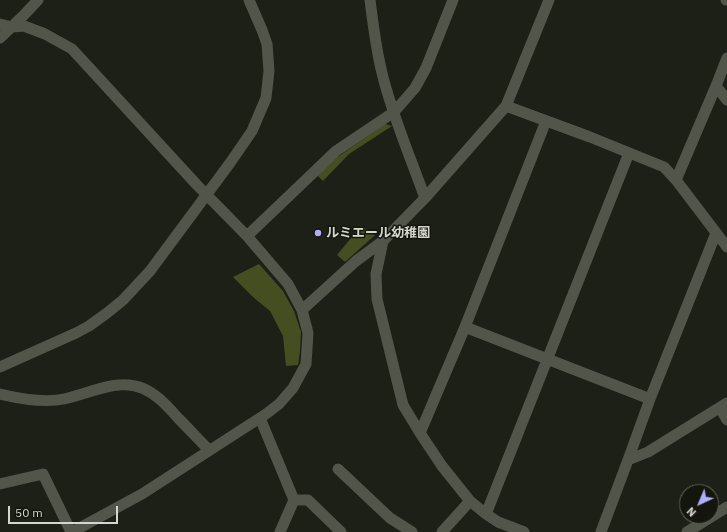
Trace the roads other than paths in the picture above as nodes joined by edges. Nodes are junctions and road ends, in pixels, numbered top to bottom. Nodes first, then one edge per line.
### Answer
1 (38, 0) edge
2 (249, 0) edge
3 (370, 0) edge
4 (453, 0) edge
5 (549, 0) edge
6 (0, 24) edge
7 (12, 27) junction
8 (0, 38) edge
9 (727, 58) edge
10 (716, 86) junction
11 (727, 100) edge
12 (506, 106) junction
13 (394, 112) junction
14 (546, 121) junction
15 (629, 153) junction
16 (676, 180) junction
17 (206, 195) junction
18 (425, 198) junction
19 (716, 233) junction
20 (247, 236) junction
21 (383, 241) junction
22 (727, 247) edge
23 (302, 310) junction
24 (465, 327) junction
25 (547, 359) junction
26 (0, 367) edge
27 (0, 394) edge
28 (650, 399) junction
29 (723, 406) edge
30 (260, 418) junction
31 (727, 420) edge
32 (420, 433) junction
33 (209, 450) junction
34 (628, 460) junction
35 (338, 469) dead end
36 (0, 484) edge
37 (294, 500) junction
38 (470, 501) junction
39 (727, 507) edge
40 (486, 514) junction
41 (71, 532) edge
42 (280, 532) edge
43 (341, 532) edge
44 (412, 532) edge
45 (442, 532) edge
46 (524, 532) edge
47 (601, 532) edge
48 (687, 532) edge

1 - 7 street
2 - 17 street
3 - 13 street
4 - 13 street
5 - 12 street
6 - 7 street
7 - 8 street
7 - 17 street
9 - 10 street
10 - 11 street
10 - 16 street
12 - 14 street
12 - 18 street
13 - 18 street
13 - 20 street
14 - 15 street
14 - 24 street
15 - 16 street
15 - 25 street
16 - 19 street
17 - 20 street
17 - 26 street
18 - 21 street
19 - 22 street
19 - 28 street
20 - 23 street
21 - 23 street
21 - 32 street
23 - 30 street
24 - 25 street
24 - 32 street
25 - 28 street
25 - 40 street
27 - 33 street
28 - 34 street
29 - 31 street
29 - 34 street
30 - 33 street
30 - 37 street
32 - 38 street
33 - 41 street
34 - 47 street
35 - 44 street
36 - 41 street
37 - 42 street
37 - 43 street
38 - 40 street
38 - 45 street
39 - 48 street
40 - 46 street

